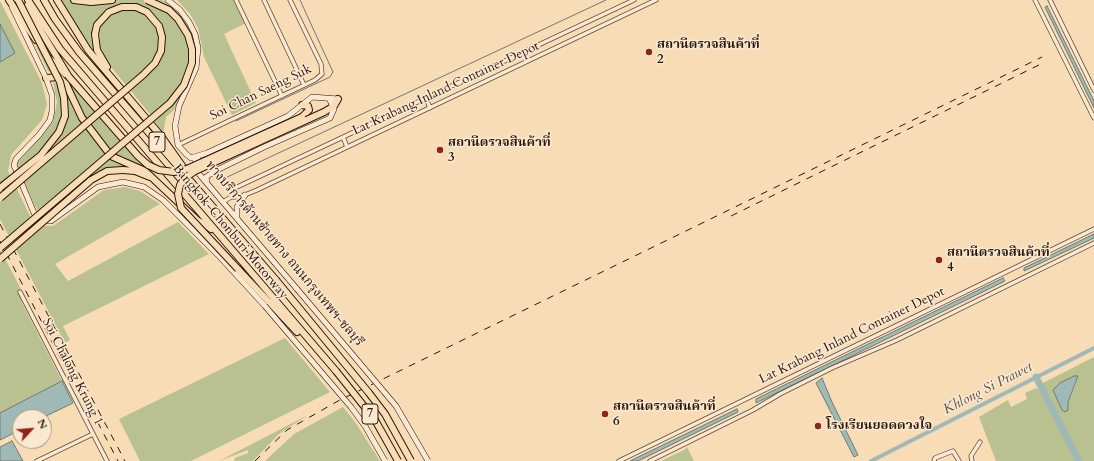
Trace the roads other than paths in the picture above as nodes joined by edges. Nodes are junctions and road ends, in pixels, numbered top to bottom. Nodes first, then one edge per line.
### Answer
1 (9, 0) edge
2 (18, 0) edge
3 (27, 0) edge
4 (44, 0) edge
5 (57, 0) edge
6 (74, 0) edge
7 (112, 0) edge
8 (147, 0) edge
9 (168, 0) edge
10 (236, 0) edge
11 (264, 0) edge
12 (290, 0) edge
13 (634, 0) edge
14 (656, 0) edge
15 (1035, 0) edge
16 (1050, 0) edge
17 (69, 77) junction
18 (46, 78) junction
19 (304, 85) junction
20 (1094, 90) edge
21 (282, 96) junction
22 (329, 98) junction
23 (426, 98) junction
24 (338, 99) joint
25 (302, 105) junction
26 (334, 106) junction
27 (430, 108) junction
28 (1094, 118) edge
29 (154, 128) junction
30 (343, 137) junction
31 (178, 145) junction
32 (347, 147) junction
33 (199, 156) junction
34 (153, 179) junction
35 (208, 186) junction
36 (0, 188) edge
37 (245, 195) junction
38 (231, 197) junction
39 (0, 198) edge
40 (223, 202) junction
41 (239, 222) junction
42 (1094, 229) edge
43 (219, 235) junction
44 (1094, 243) edge
45 (0, 248) edge
46 (0, 259) edge
47 (274, 279) junction
48 (20, 292) dead end
49 (317, 350) junction
50 (93, 434) junction
51 (980, 442) dead end
52 (37, 461) edge
53 (107, 461) edge
54 (385, 461) edge
55 (398, 461) edge
56 (411, 461) edge
57 (428, 461) edge
58 (620, 461) edge
59 (650, 461) edge
60 (934, 461) edge
61 (959, 461) edge
62 (972, 461) edge

1 - 17 highway
1 - 18 main road
2 - 36 highway, bridge
3 - 17 highway
3 - 43 highway, Bangkok-Chonburi Motorway / 7
4 - 47 highway, Bangkok-Chonburi Motorway / 7
5 - 29 highway
6 - 7 highway
8 - 45 highway, bridge
9 - 31 main road
10 - 21 street
11 - 19 street
12 - 19 street, Soi Chan Saeng Suk
13 - 23 street, Lat Krabang Inland Container Depot
14 - 27 street, Lat Krabang Inland Container Depot
15 - 28 street
16 - 20 street
17 - 25 highway, bridge
18 - 34 highway
18 - 54 main road, bridge
19 - 21 street, Soi Chan Saeng Suk
21 - 31 street, Soi Chan Saeng Suk
22 - 24 main road
22 - 25 main road
22 - 26 main road
23 - 27 street
23 - 30 street, Lat Krabang Inland Container Depot
24 - 26 highway
25 - 33 main road
26 - 35 main road
26 - 49 highway, bridge
27 - 32 street, Lat Krabang Inland Container Depot
29 - 39 highway, bridge
29 - 47 highway
30 - 32 street
30 - 38 street, Lat Krabang Inland Container Depot
31 - 33 main road, ทางบริการด้านซ้ายทาง ถนนกรุงเทพฯ-ชลบุรี
32 - 37 street, Lat Krabang Inland Container Depot
33 - 35 main road, ทางบริการด้านซ้ายทาง ถนนกรุงเทพฯ-ชลบุรี
34 - 43 highway
34 - 46 highway, bridge
35 - 40 main road, ทางบริการด้านซ้ายทาง ถนนกรุงเทพฯ-ชลบุรี
37 - 38 street, Lat Krabang Inland Container Depot
37 - 41 main road
38 - 40 street
40 - 41 main road, ทางบริการด้านซ้ายทาง ถนนกรุงเทพฯ-ชลบุรี
41 - 57 main road, ทางบริการด้านซ้ายทาง ถนนกรุงเทพฯ-ชลบุรี, bridge
42 - 58 street, Lat Krabang Inland Container Depot
43 - 49 highway, Bangkok-Chonburi Motorway / 7
44 - 59 street, Lat Krabang Inland Container Depot
47 - 56 highway, Bangkok-Chonburi Motorway / 7, bridge
48 - 50 street, Soi Chalong Krung 1
49 - 55 highway, Bangkok-Chonburi Motorway / 7, bridge
50 - 52 street
50 - 53 street, Soi Chalong Krung 1
51 - 62 street
60 - 61 street

